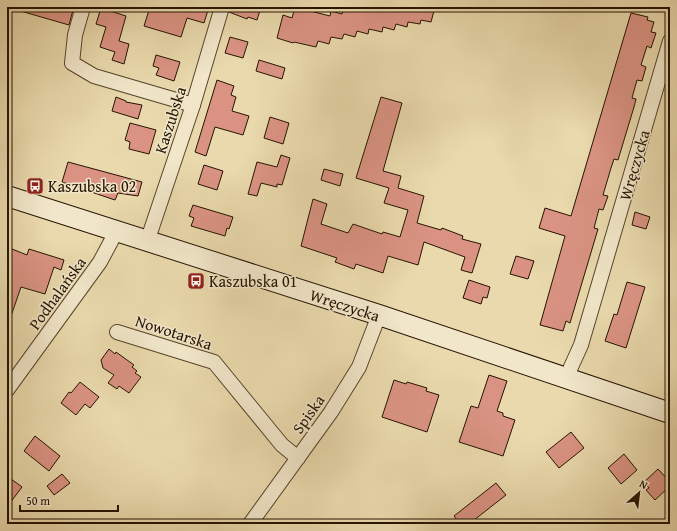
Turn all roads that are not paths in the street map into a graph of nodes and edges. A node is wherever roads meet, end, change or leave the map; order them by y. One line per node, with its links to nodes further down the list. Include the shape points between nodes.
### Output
1 (83, 7): 4 (street, via 75,35 72,63 94,76)
2 (222, 7): 4 (street, Kaszubska)
3 (670, 41): 10 (street, Wręczycka, via 581,345)
4 (193, 105): 7 (street, Kaszubska)
5 (7, 196): 6 (main road, Wręczycka)
6 (116, 232): 7 (main road, Wręczycka); 11 (street, Podhalańska, via 100,262)
7 (148, 242): 8 (main road, Wręczycka)
8 (379, 316): 10 (main road, Wręczycka); 13 (street, Spiska, via 359,366 331,412)
9 (117, 332): 13 (street, Nowotarska, via 214,362 282,445)
10 (567, 379): 12 (main road, Wręczycka)
11 (7, 390)
12 (670, 413)
13 (298, 458): 14 (street, Spiska)
14 (250, 524)

